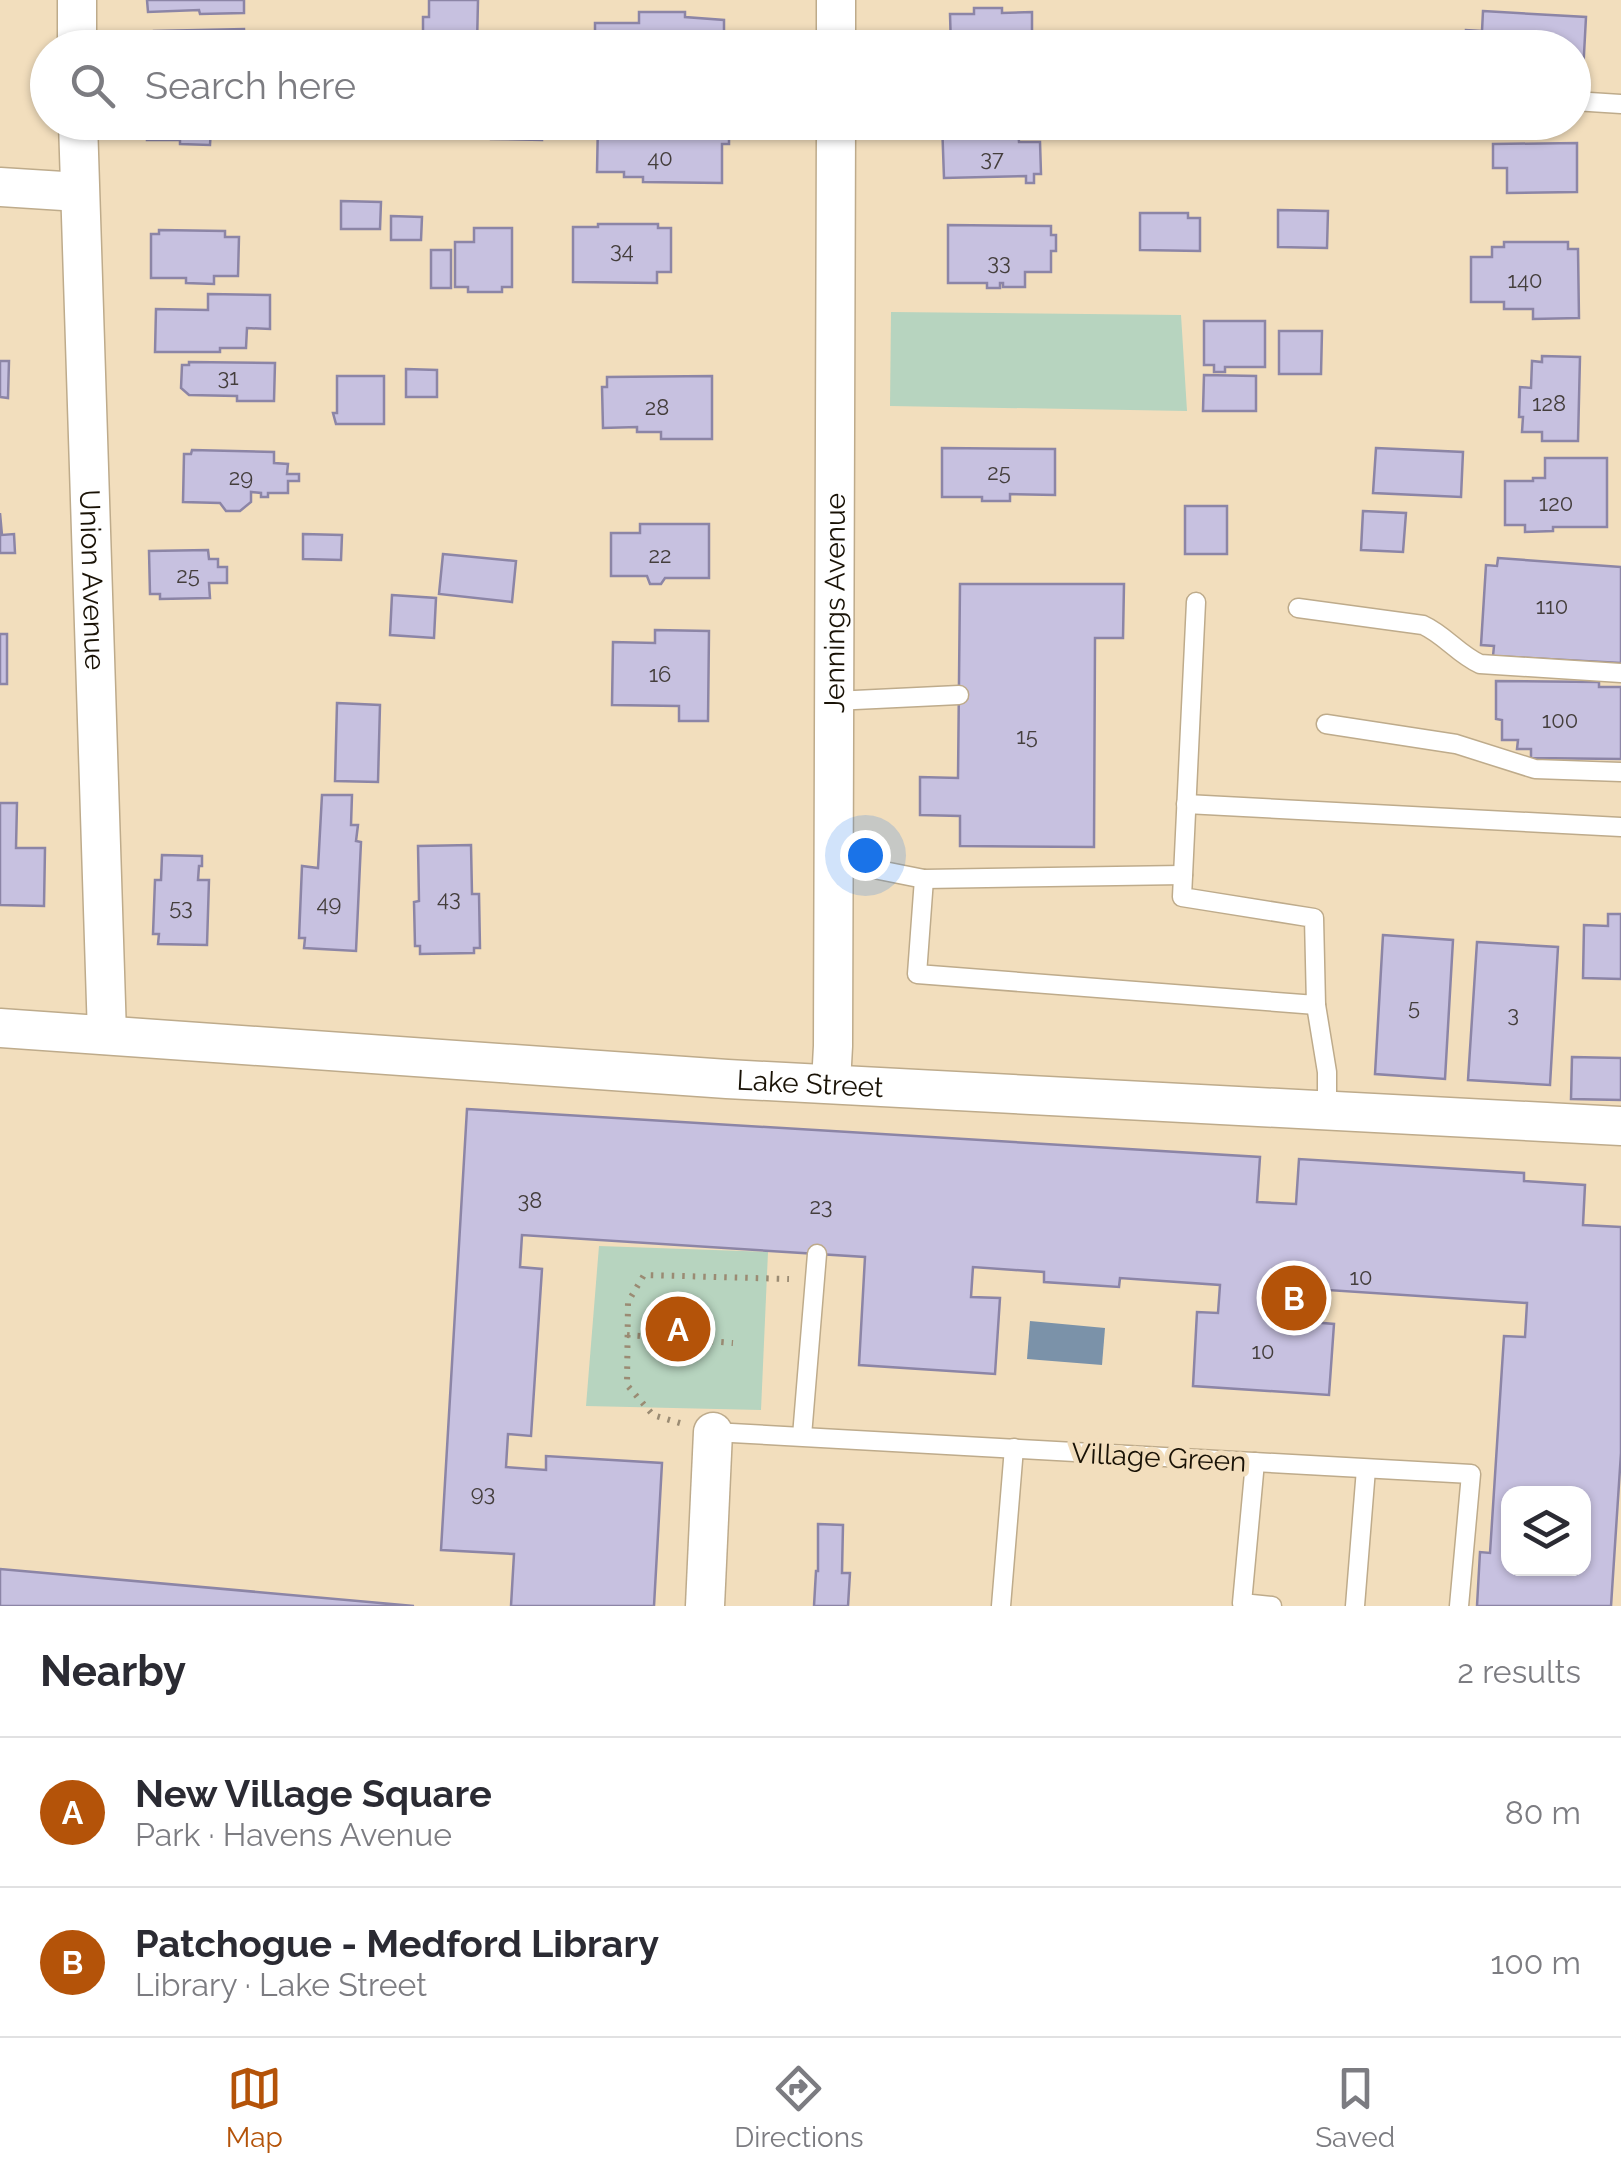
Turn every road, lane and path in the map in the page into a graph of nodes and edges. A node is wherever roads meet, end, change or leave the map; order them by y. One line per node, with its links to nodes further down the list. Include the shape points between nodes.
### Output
1 (77, 0): 3 (street)
2 (836, 0): 4 (street)
3 (77, 30)
4 (836, 30)
5 (1591, 102): 6 (lane)
6 (1621, 104)
7 (78, 140): 10 (street, Union Avenue)
8 (836, 140): 15 (street, Jennings Avenue)
9 (0, 188): 10 (street)
10 (78, 192): 25 (street, Union Avenue)
11 (1196, 602): 18 (lane)
12 (1298, 608): 13 (lane, via 1423,626 1480,664)
13 (1621, 673)
14 (959, 694): 15 (lane)
15 (834, 702): 20 (street, Jennings Avenue)
16 (1326, 724): 17 (lane, via 1456,744 1536,768)
17 (1621, 772)
18 (1186, 804): 19 (lane); 21 (lane)
19 (1621, 827)
20 (834, 861): 22 (lane); 26 (street, Jennings Avenue)
21 (1183, 875): 22 (lane); 23 (lane, via 1182,897 1314,918)
22 (924, 879): 23 (lane, via 917,974)
23 (1316, 1004): 27 (lane)
24 (0, 1028): 25 (street, Lake Street)
25 (107, 1035): 26 (street, Lake Street)
26 (830, 1091): 27 (street, Lake Street)
27 (1327, 1110): 28 (street, Lake Street)
28 (1621, 1126)
29 (817, 1254): 30 (lane)
30 (815, 1280): 31 (path, via 644,1275 628,1302); 34 (lane)
31 (627, 1335): 32 (path); 33 (path, via 626,1385 652,1415)
32 (733, 1343)
33 (714, 1432): 34 (lane, Village Green); 38 (street)
34 (802, 1436): 35 (lane, Village Green)
35 (1014, 1448): 36 (lane, Village Green); 39 (lane)
36 (1255, 1462): 37 (lane, Village Green); 40 (lane, via 1242,1603)
37 (1366, 1468): 41 (lane); 42 (lane, Village Green, via 1472,1474)
38 (705, 1606)
39 (1001, 1606)
40 (1272, 1606)
41 (1355, 1606)
42 (1459, 1606)

